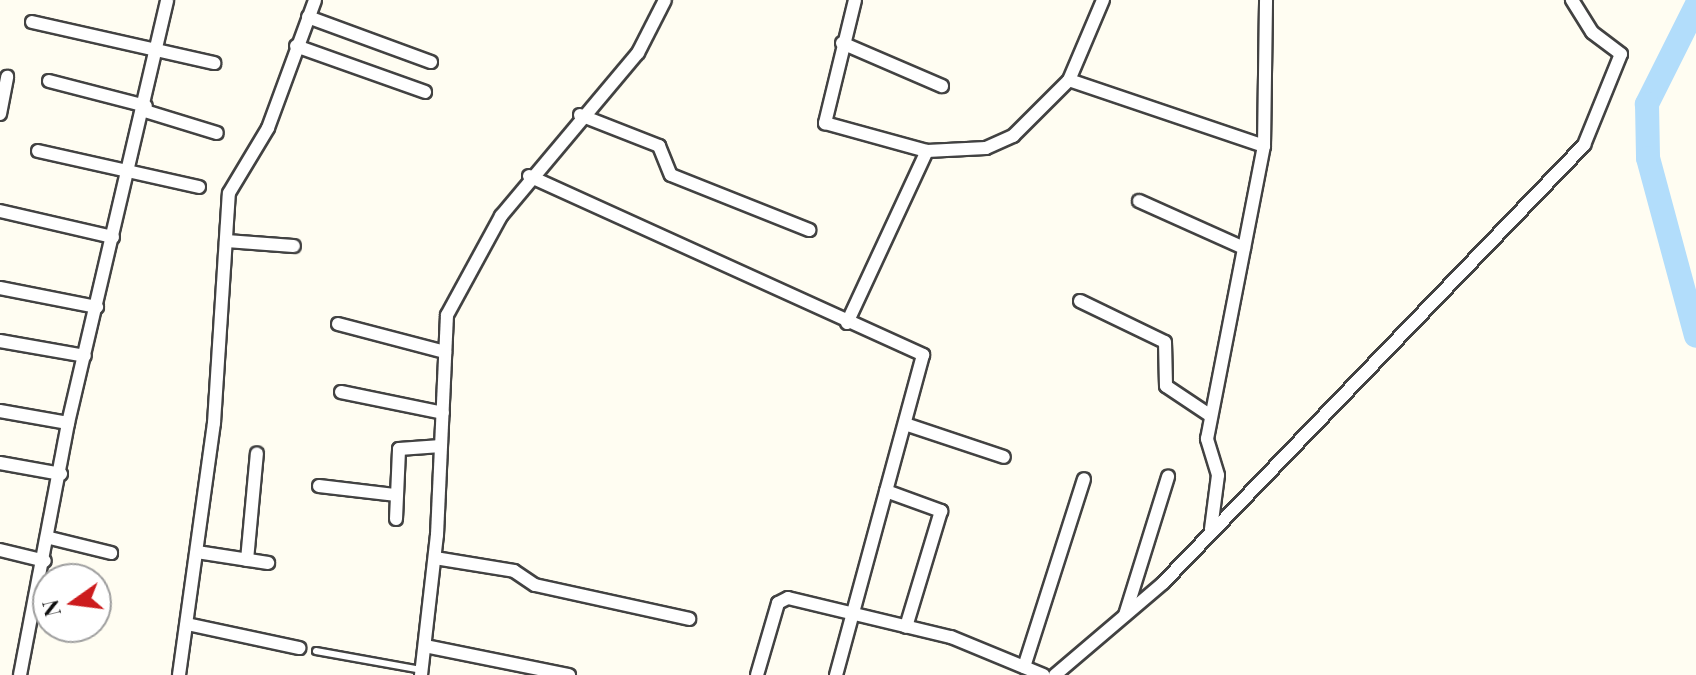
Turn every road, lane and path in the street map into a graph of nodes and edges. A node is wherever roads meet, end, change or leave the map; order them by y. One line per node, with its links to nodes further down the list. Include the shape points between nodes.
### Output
1 (167, 0): 12 (street)
2 (315, 0): 8 (street)
3 (665, 0): 22 (street, via 638,53)
4 (855, 0): 10 (street)
5 (1103, 0): 16 (street)
6 (1266, 0): 24 (street)
7 (1572, 0): 62 (street, via 1592,32 1621,54 1584,145)
8 (308, 17): 11 (street); 13 (street)
9 (32, 22): 12 (street)
10 (842, 43): 18 (street); 26 (street, via 822,120)
11 (296, 46): 19 (street); 34 (street, via 268,128 229,193)
12 (157, 51): 14 (street); 20 (street)
13 (431, 62)
14 (214, 63)
15 (7, 77): 21 (street)
16 (1069, 80): 24 (street); 26 (street, via 1013,136 986,148)
17 (49, 81): 20 (street)
18 (942, 86)
19 (425, 92)
20 (146, 109): 23 (street); 27 (street)
21 (0, 114)
22 (580, 115): 28 (street); 32 (street, via 659,146 671,175)
23 (217, 133)
24 (1264, 146): 36 (street)
25 (38, 151): 27 (street)
26 (927, 151): 40 (street)
27 (128, 169): 29 (street); 33 (street)
28 (529, 176): 40 (street); 43 (street, via 450,305)
29 (199, 187)
30 (1139, 201): 36 (street)
31 (0, 211): 33 (street)
32 (809, 230)
33 (113, 237): 39 (street)
34 (226, 241): 35 (street); 65 (street)
35 (294, 246)
36 (1244, 248): 48 (street)
37 (0, 288): 39 (street)
38 (1080, 301): 48 (street, via 1165,342 1166,386)
39 (97, 307): 44 (street)
40 (847, 323): 50 (street, via 923,355)
41 (338, 324): 43 (street)
42 (0, 341): 44 (street)
43 (445, 352): 47 (street)
44 (85, 356): 49 (street)
45 (341, 392): 47 (street)
46 (0, 411): 49 (street)
47 (443, 413): 51 (street)
48 (1211, 416): 62 (street, via 1207,439 1218,475)
49 (68, 423): 55 (street)
50 (905, 424): 53 (street); 59 (street)
51 (441, 446): 60 (street, via 402,444); 67 (street)
52 (257, 453): 68 (street)
53 (1004, 457)
54 (0, 463): 55 (street)
55 (61, 474): 63 (street)
56 (1168, 477): 72 (street)
57 (1084, 479): 79 (street)
58 (319, 486): 60 (street)
59 (886, 491): 71 (street); 75 (street, via 941,511)
60 (396, 495): 61 (street)
61 (396, 519)
62 (1211, 529): 72 (street)
63 (50, 538): 66 (street); 69 (street)
64 (0, 550): 69 (street)
65 (197, 552): 68 (street); 74 (street)
66 (111, 553)
67 (435, 558): 73 (street); 76 (street)
68 (247, 560): 70 (street)
69 (45, 561): 81 (street)
70 (268, 563)
71 (852, 614): 75 (street); 84 (street, via 782,598); 85 (street)
72 (1125, 615): 87 (street)
73 (689, 619)
74 (187, 624): 77 (street); 82 (street)
75 (906, 627): 79 (street)
76 (425, 646): 80 (street); 83 (street)
77 (299, 648)
78 (316, 651): 80 (lane)
79 (1024, 667): 86 (street)
80 (421, 673)
81 (20, 675)
82 (179, 675)
83 (569, 675)
84 (757, 675)
85 (836, 675)
86 (1043, 675)
87 (1055, 675)

